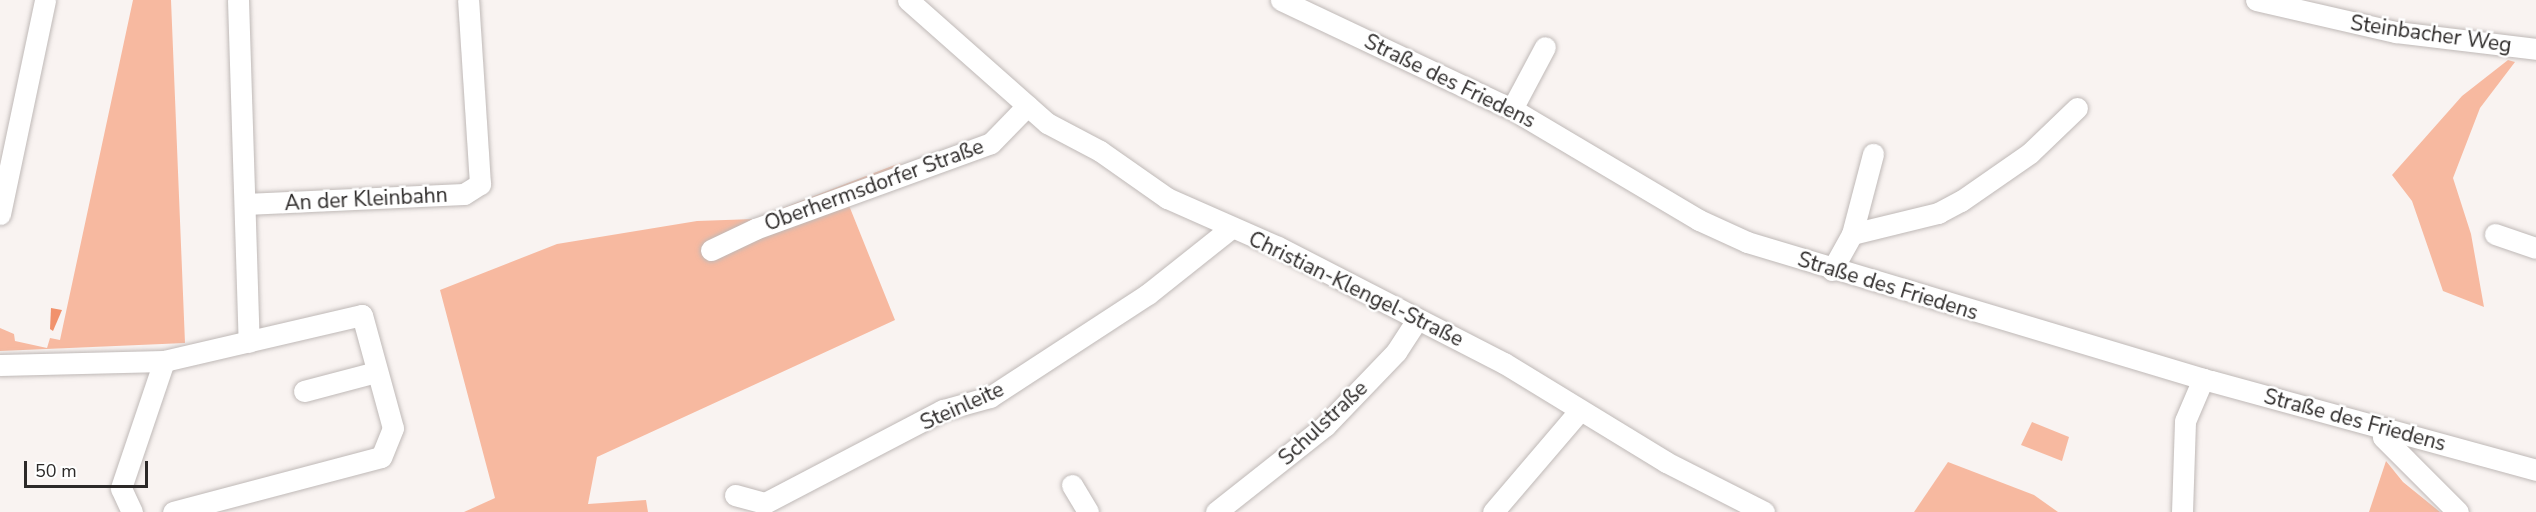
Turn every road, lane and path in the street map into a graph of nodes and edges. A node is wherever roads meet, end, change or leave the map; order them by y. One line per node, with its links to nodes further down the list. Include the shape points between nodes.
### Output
1 (45, 0): 15 (street)
2 (238, 0): 14 (street)
3 (468, 0): 14 (street, An der Kleinbahn, via 480,184 464,194)
4 (908, 0): 10 (street, Christian-Klengel-Straße)
5 (1281, 0): 12 (street, Straße des Friedens)
6 (2256, 0): 7 (street, Steinbacher Weg)
7 (2280, 2): 9 (street, Steinbacher Weg, via 2396,32)
8 (1545, 47): 12 (street)
9 (2536, 48)
10 (1027, 106): 16 (street, Christian-Klengel-Straße, via 1167,198); 20 (street, Oberhermsdorfer Straße, via 991,143 755,229)
11 (2077, 108): 17 (street, via 2030,153 1961,201 1938,213)
12 (1512, 109): 21 (street, Straße des Friedens, via 1699,220)
13 (1873, 154): 17 (street)
14 (245, 204): 23 (street)
15 (0, 214)
16 (1231, 228): 22 (street, Christian-Klengel-Straße, via 1278,247); 33 (street, Steinleite, via 1148,294 990,397 944,410 765,503)
17 (1852, 234): 21 (street, via 1840,247)
18 (2495, 234): 19 (street)
19 (2536, 248)
20 (711, 250)
21 (1832, 270): 27 (street, Straße des Friedens)
22 (1416, 321): 29 (street, Christian-Klengel-Straße, via 1504,363); 37 (street, Schulstraße, via 1395,352 1325,426)
23 (249, 342): 24 (street); 26 (street, via 362,315)
24 (164, 362): 25 (street); 34 (street, via 121,488)
25 (0, 365)
26 (376, 372): 28 (street); 35 (street, via 393,428 381,457)
27 (2203, 379): 30 (street, Straße des Friedens); 40 (street, via 2185,421)
28 (304, 391)
29 (1580, 410): 38 (street); 39 (street, Christian-Klengel-Straße, via 1666,462)
30 (2385, 428): 31 (street, Straße des Friedens); 41 (street, via 2383,437)
31 (2536, 470)
32 (1072, 485): 36 (street)
33 (735, 495)
34 (132, 512)
35 (173, 512)
36 (1088, 512)
37 (1216, 512)
38 (1493, 512)
39 (1764, 512)
40 (2182, 512)
41 (2458, 512)

